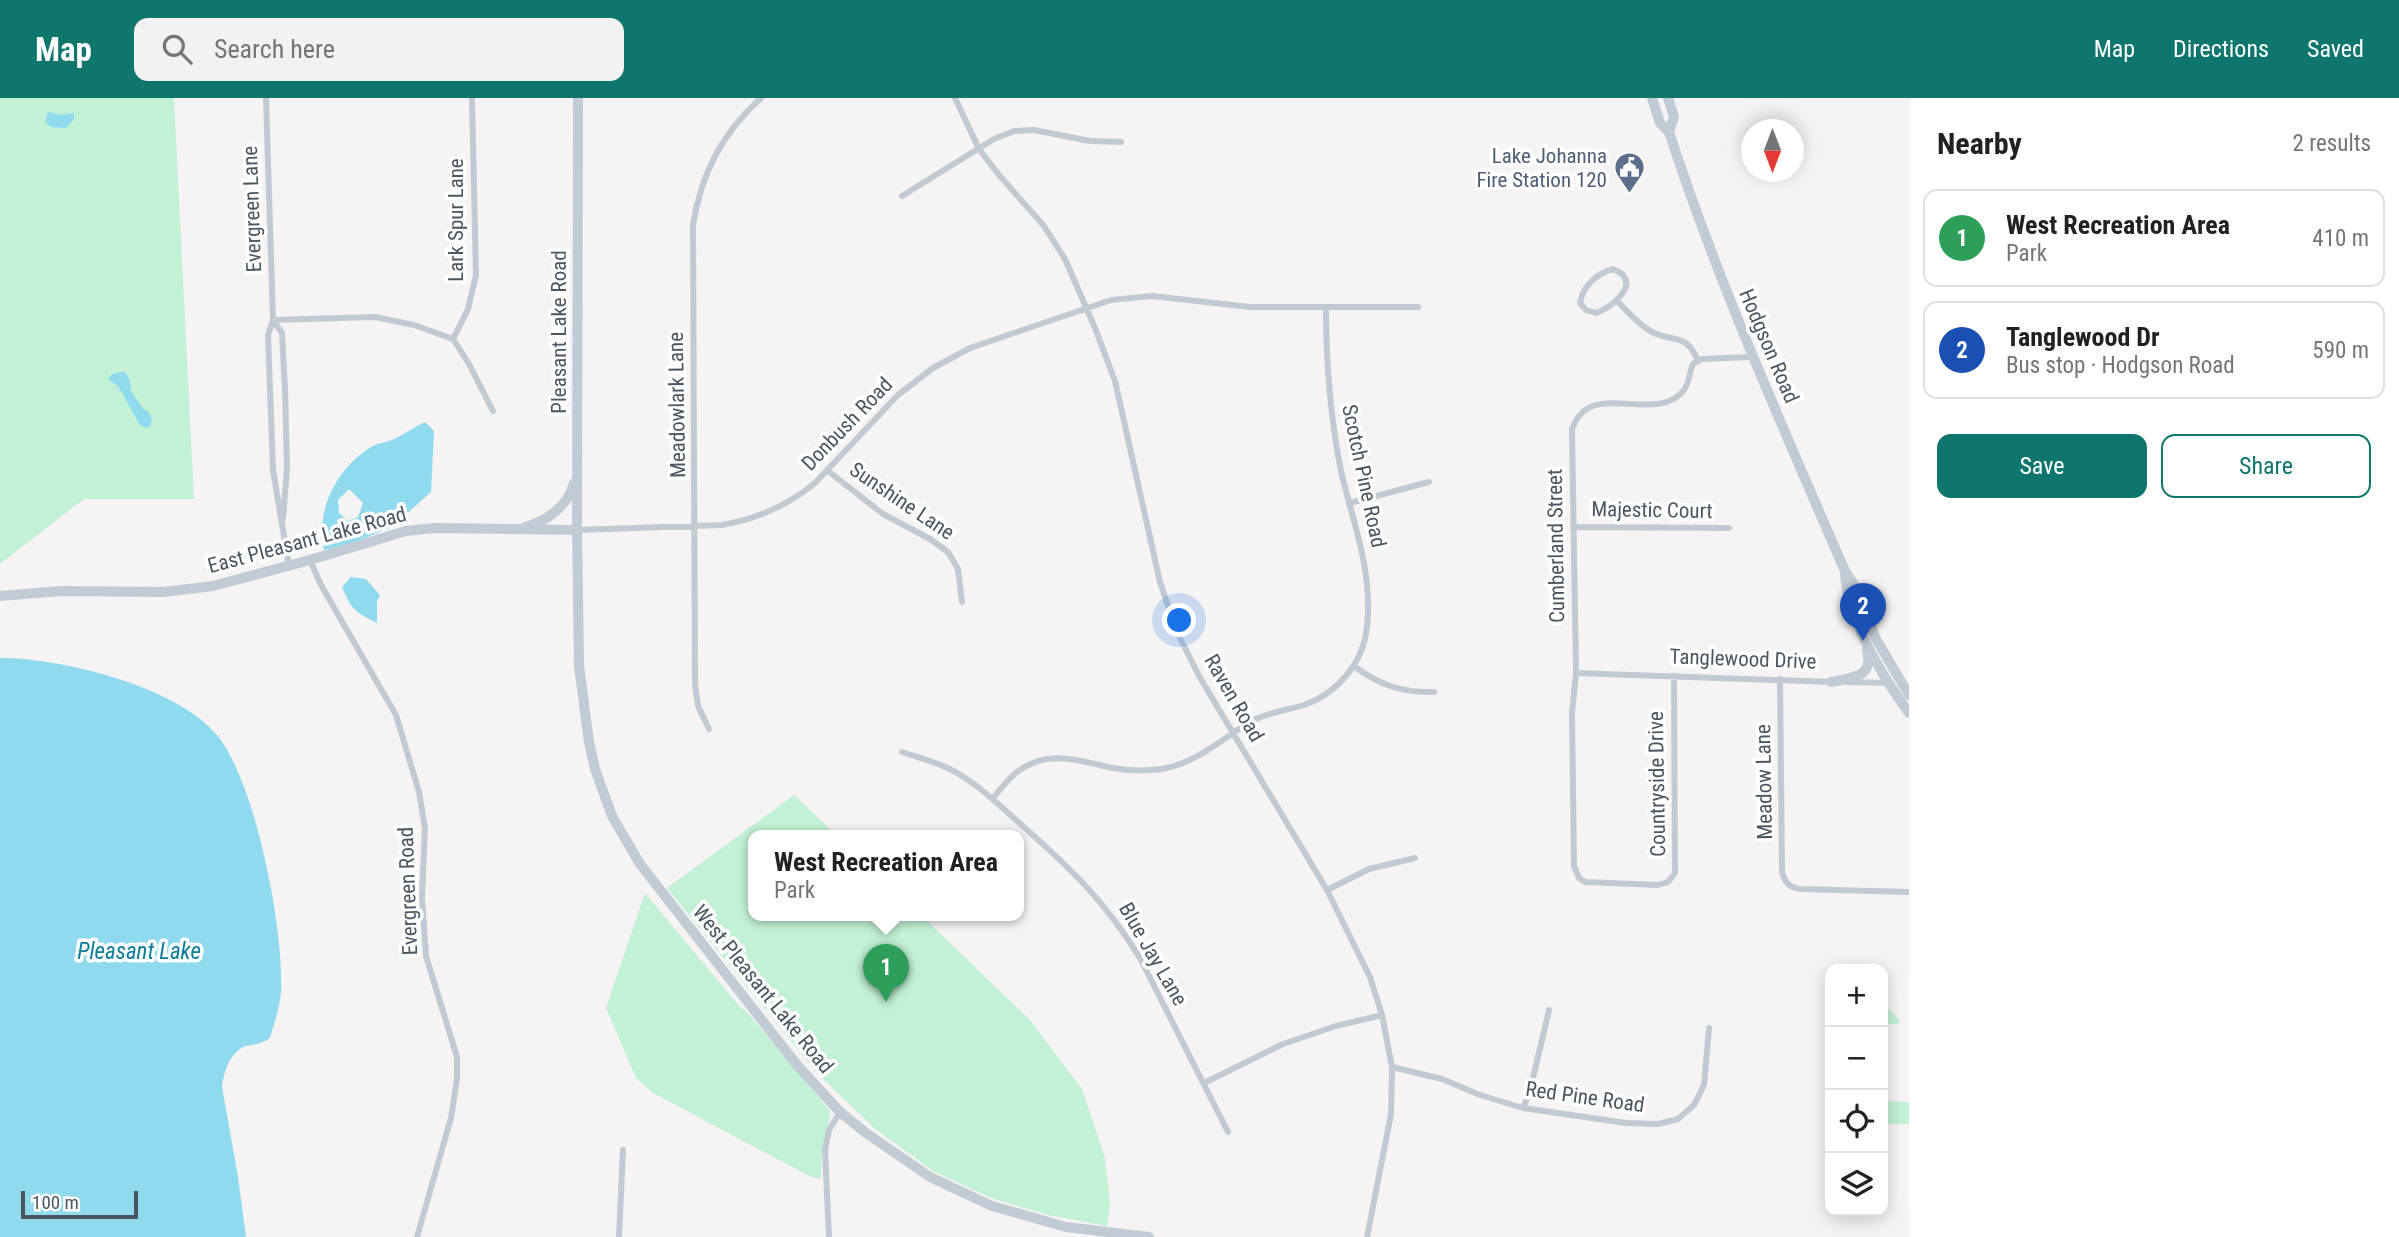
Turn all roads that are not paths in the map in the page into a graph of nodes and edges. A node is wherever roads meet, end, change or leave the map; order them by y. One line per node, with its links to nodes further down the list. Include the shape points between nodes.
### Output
1 (266, 98): 16 (street, Evergreen Lane)
2 (472, 98): 17 (street, Lark Spur Lane, via 475,275 468,309)
3 (578, 98): 21 (street, Pleasant Lake Road)
4 (760, 98): 26 (street, Meadowlark Lane, via 715,153 696,206 692,236)
5 (955, 98): 10 (street, Raven Road)
6 (1652, 98): 8 (street, Hodgson Road, via 1660,123)
7 (1668, 98): 8 (street, Hodgson Road, via 1674,117)
8 (1669, 132): 18 (street, Hodgson Road)
9 (1122, 142): 10 (street, via 1024,130 1003,135)
10 (979, 149): 11 (street); 15 (street, Raven Road, via 1055,242)
11 (902, 196)
12 (1617, 301): 12 (street, via 1597,313 1580,303 1589,284 1613,269 1626,282); 19 (street, via 1652,332 1692,346)
13 (1326, 307): 14 (street); 15 (street, via 1250,307 1139,296); 24 (street, Scotch Pine Road, via 1331,409)
14 (1418, 307)
15 (1087, 309): 22 (street, Donbush Road, via 970,348 933,368 898,395); 50 (street, Raven Road, via 1118,392 1167,606 1187,653)
16 (273, 320): 17 (street, via 375,317); 25 (street, Evergreen Lane, via 268,335 270,437); 25 (street, Evergreen Lane, via 282,333 285,389)
17 (453, 339): 20 (street)
18 (1752, 357): 19 (street); 35 (street, Hodgson Road)
19 (1698, 361): 27 (street, Cumberland Street, via 1682,393 1670,401 1595,405 1581,413 1572,429)
20 (493, 411)
21 (578, 469): 30 (street, via 572,492 556,512); 31 (street, Pleasant Lake Road)
22 (828, 471): 26 (street, Donbush Road, via 772,512); 37 (street, Sunshine Lane, via 883,514 941,545 958,569)
23 (1429, 482): 24 (street)
24 (1350, 503): 39 (street, Scotch Pine Road, via 1365,562 1368,613 1365,640)
25 (282, 527): 34 (street, Evergreen Lane)
26 (696, 527): 28 (street, Donbush Road); 49 (street, Meadowlark Lane, via 695,684 698,706)
27 (1573, 527): 29 (street, Majestic Court); 40 (street, Cumberland Street)
28 (625, 528): 31 (street, East Pleasant Lake Road)
29 (1730, 528)
30 (515, 529): 31 (street, East Pleasant Lake Road); 32 (street, East Pleasant Lake Road, via 406,531)
31 (577, 530): 33 (street, Pleasant Lake Road)
32 (310, 560): 34 (street, East Pleasant Lake Road); 66 (street, Evergreen Road, via 396,715 425,828 422,897 426,956 457,1057 457,1079 451,1118)
33 (578, 565): 63 (street, West Pleasant Lake Road, via 583,700 595,769 612,816 653,882 797,1065)
34 (289, 566): 36 (street, East Pleasant Lake Road, via 189,590)
35 (1845, 571): 38 (street, Hodgson Road, via 1846,593); 45 (street, Hodgson Road, via 1876,639)
36 (0, 596)
37 (962, 602)
38 (1865, 638): 43 (street, via 1870,660 1865,672); 44 (street, Hodgson Road)
39 (1354, 666): 46 (street, via 1394,688); 50 (street, Scotch Pine Road, via 1326,695 1270,714)
40 (1576, 673): 41 (street, Tanglewood Drive); 54 (street, Cumberland Street, via 1572,713 1574,866)
41 (1674, 676): 42 (street, Tanglewood Drive); 54 (street, Countryside Drive, via 1675,873 1658,885 1591,883)
42 (1780, 679): 43 (street, Tanglewood Drive); 56 (street, Meadow Lane, via 1783,871 1788,884 1800,890)
43 (1832, 682): 44 (street, Tanglewood Drive)
44 (1887, 683): 45 (street, Tanglewood Drive); 48 (street, Hodgson Road)
45 (1905, 684): 47 (street, Hodgson Road)
46 (1434, 692)
47 (1909, 695)
48 (1909, 713)
49 (709, 729)
50 (1234, 733): 52 (street, via 1194,758 1164,768 1131,771 1067,757 1045,759 1015,774); 55 (street, Raven Road)
51 (902, 752): 52 (street, Blue Jay Lane, via 955,772)
52 (992, 799): 61 (street, Blue Jay Lane, via 1080,878 1114,916)
53 (1415, 858): 55 (street, via 1369,869)
54 (1579, 878)
55 (1327, 890): 58 (street, Raven Road, via 1370,977)
56 (1909, 892)
57 (1549, 1010): 62 (street)
58 (1382, 1015): 60 (street, Raven Road); 61 (street, via 1283,1044)
59 (1709, 1028): 62 (street, Red Pine Road, via 1704,1085 1694,1105 1678,1119 1626,1123)
60 (1392, 1068): 62 (street, Red Pine Road, via 1442,1079); 70 (street, Raven Road, via 1391,1114)
61 (1203, 1083): 64 (street, Blue Jay Lane)
62 (1523, 1108)
63 (840, 1112): 68 (street, via 829,1130 825,1150); 69 (street, West Pleasant Lake Road, via 909,1165 992,1206 1066,1227)
64 (1228, 1132)
65 (623, 1150): 67 (street)
66 (417, 1237)
67 (619, 1237)
68 (828, 1237)
69 (1149, 1237)
70 (1367, 1237)

